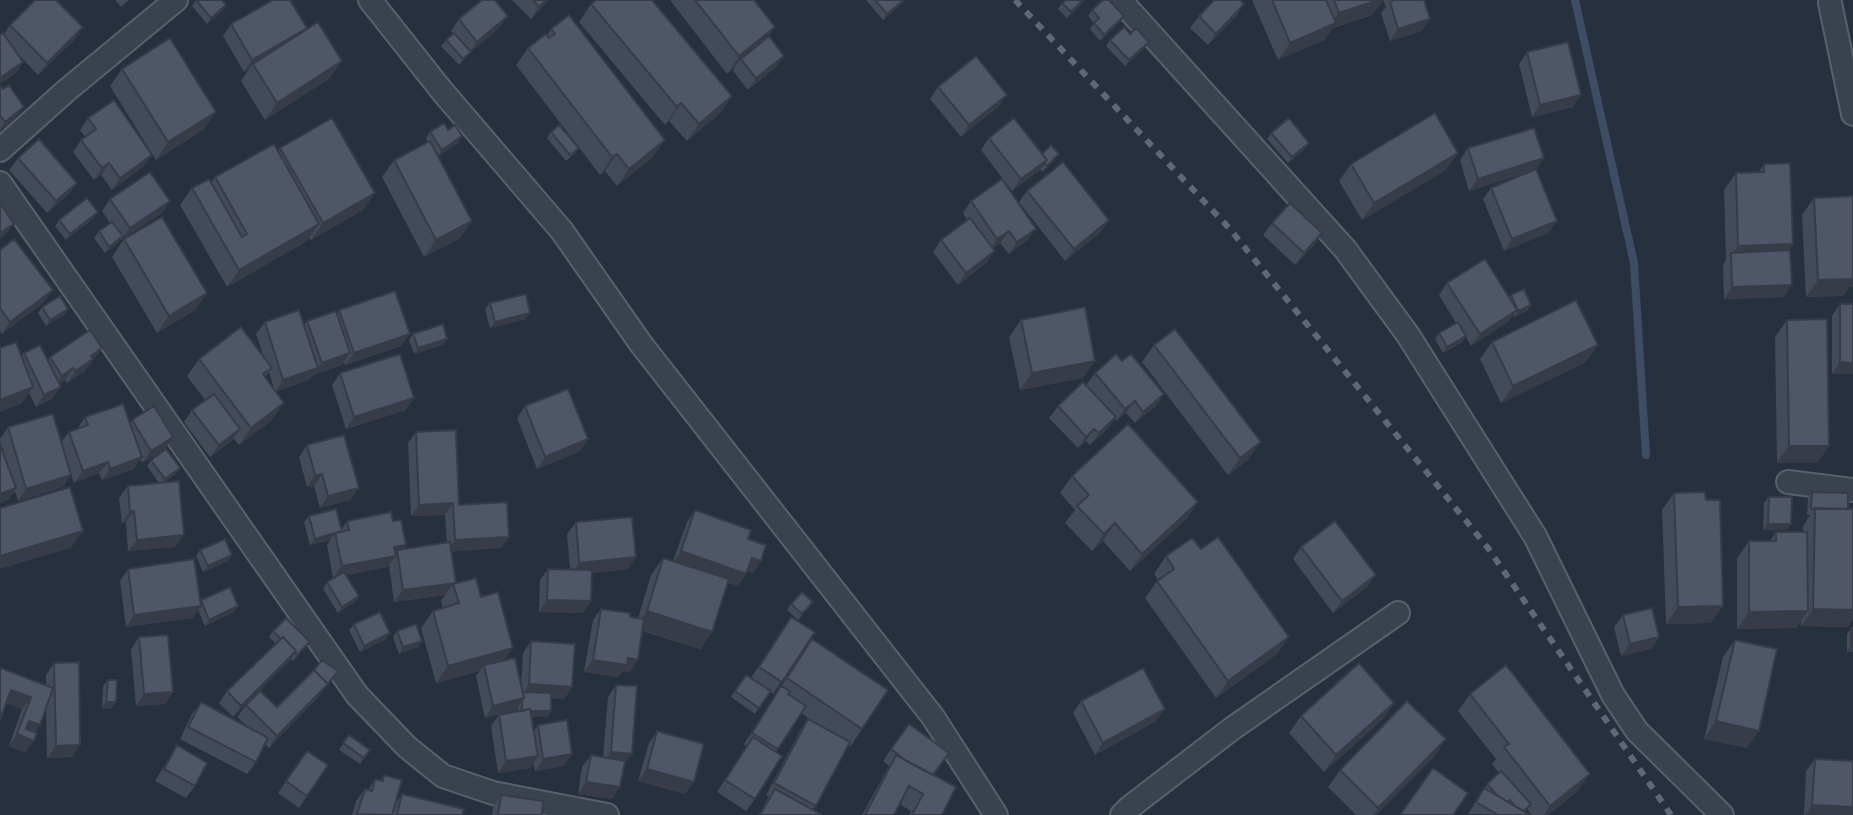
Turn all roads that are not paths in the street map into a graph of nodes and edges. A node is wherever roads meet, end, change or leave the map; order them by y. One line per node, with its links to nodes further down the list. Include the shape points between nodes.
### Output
1 (176, 0): 6 (street)
2 (370, 0): 12 (street, via 562,231 641,344 933,717)
3 (1120, 0): 14 (street, via 1345,249 1408,335 1535,536 1613,695 1637,731)
4 (1830, 3): 5 (street)
5 (1853, 114)
6 (0, 150)
7 (0, 183): 11 (street, via 357,695 443,776 493,793)
8 (1788, 482): 9 (street)
9 (1853, 490)
10 (1398, 613): 13 (street, via 1233,728)
11 (607, 815)
12 (996, 815)
13 (1122, 815)
14 (1722, 815)

